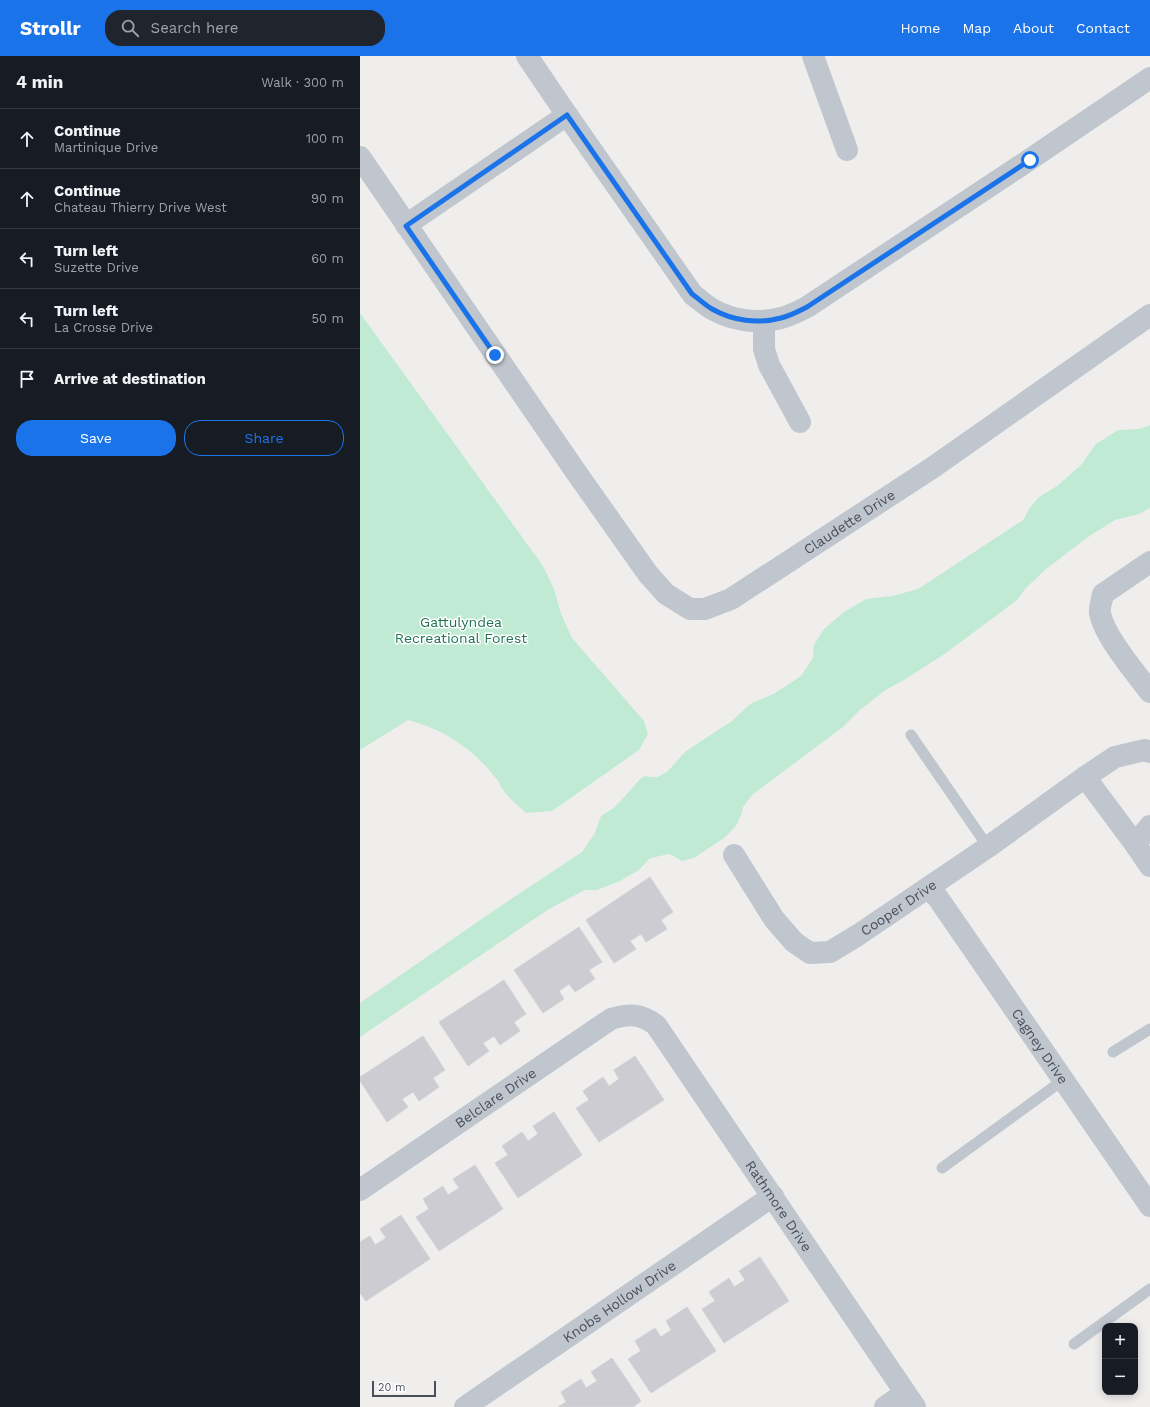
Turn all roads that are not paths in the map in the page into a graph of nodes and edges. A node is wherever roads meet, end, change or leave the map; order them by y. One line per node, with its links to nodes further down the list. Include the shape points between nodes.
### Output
1 (527, 56): 4 (street)
2 (813, 56): 5 (street)
3 (1150, 78): 9 (street, via 807,307 782,318)
4 (567, 115): 7 (street); 9 (street, via 692,294 712,309 730,318)
5 (848, 150)
6 (360, 158): 7 (street, Claudette Drive)
7 (406, 226): 8 (street, Claudette Drive, via 643,568 666,594 690,608 705,609 731,599 925,472)
8 (1150, 314)
9 (764, 321): 10 (street, via 764,349 769,365)
10 (800, 422)
11 (1150, 562): 12 (street, via 1103,594 1100,611 1103,624 1111,638)
12 (1150, 692)
13 (911, 734): 18 (lane)
14 (1150, 752): 15 (street, Cooper Drive, via 1145,750 1115,758)
15 (1085, 776): 17 (street); 18 (street, Cooper Drive)
16 (1150, 826): 17 (street)
17 (1135, 844): 20 (street)
18 (988, 847): 21 (street, Cooper Drive)
19 (734, 855): 21 (street, Cooper Drive, via 774,919 794,942 810,953 830,952)
20 (1150, 866)
21 (928, 888): 25 (street, Cagney Drive, via 938,898)
22 (635, 1015): 27 (street, Belclare Drive, via 622,1015 611,1019); 28 (street, Rathmore Drive, via 647,1018 656,1025)
23 (1150, 1029): 24 (lane)
24 (1113, 1052)
25 (1063, 1080): 26 (lane); 29 (street, Cagney Drive)
26 (942, 1168)
27 (360, 1190)
28 (773, 1196): 32 (street, Rathmore Drive); 33 (street, Knobs Hollow Drive)
29 (1150, 1206)
30 (1150, 1289): 31 (lane)
31 (1074, 1344)
32 (910, 1400): 34 (street)
33 (465, 1407)
34 (885, 1407)

